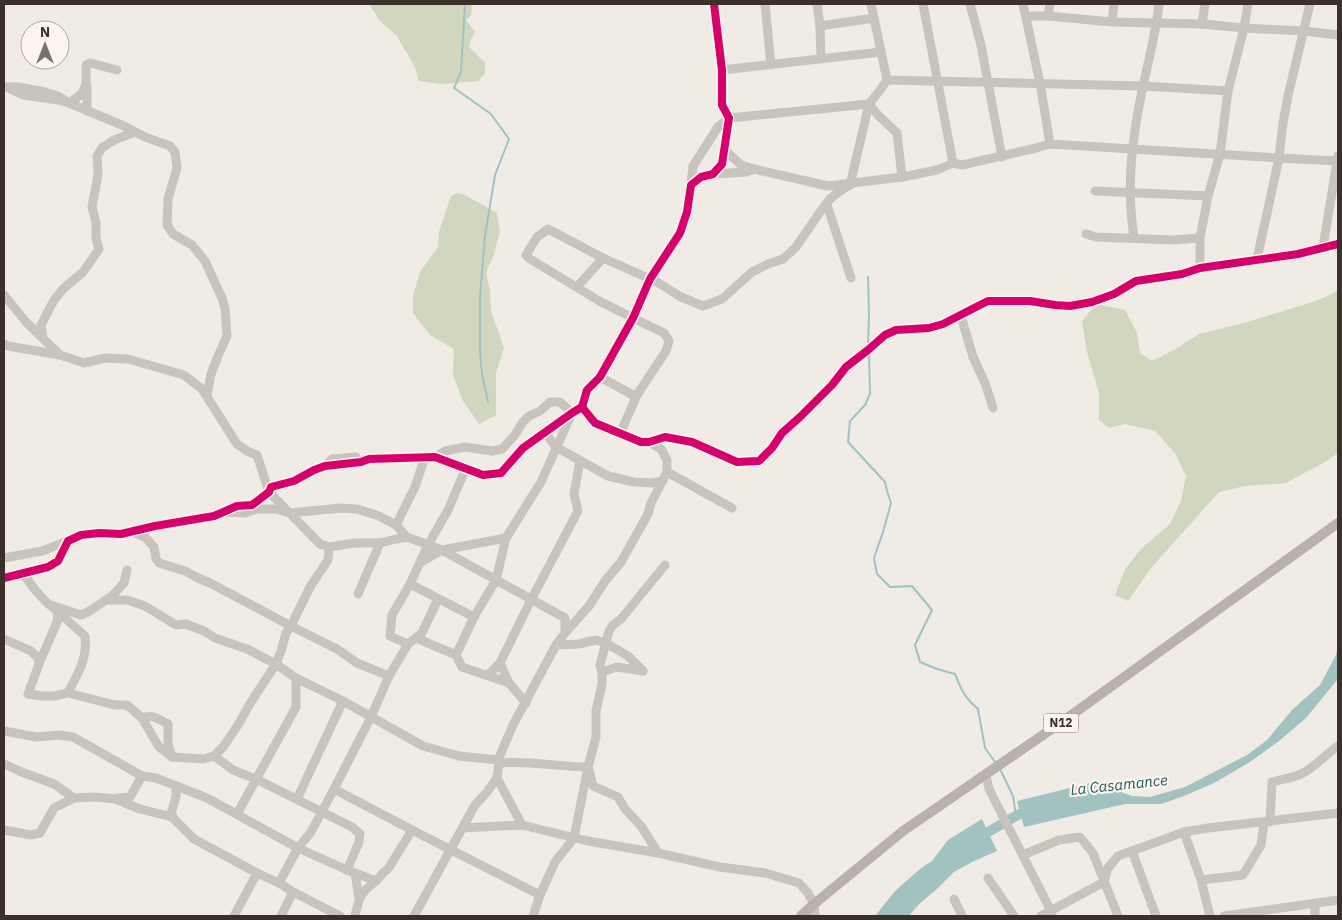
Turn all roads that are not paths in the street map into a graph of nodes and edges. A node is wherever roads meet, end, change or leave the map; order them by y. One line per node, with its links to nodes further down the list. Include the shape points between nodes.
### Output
1 (714, 4): 28 (street)
2 (765, 4): 26 (street)
3 (817, 4): 20 (street)
4 (871, 4): 16 (street)
5 (923, 4): 30 (street)
6 (970, 4): 31 (street)
7 (1023, 4): 14 (street)
8 (1050, 4): 15 (street)
9 (1114, 4): 17 (street)
10 (1160, 4): 18 (street)
11 (1205, 4): 19 (street)
12 (1248, 4): 21 (street)
13 (1310, 4): 22 (street)
14 (1026, 16): 15 (street); 32 (street)
15 (1048, 16): 17 (street)
16 (874, 18): 20 (street); 24 (street)
17 (1112, 22): 18 (street)
18 (1157, 24): 19 (street); 34 (street)
19 (1202, 24): 21 (street)
20 (820, 26): 25 (street)
21 (1244, 28): 22 (street); 36 (street)
22 (1304, 31): 23 (street); 47 (street, via 1283,122)
23 (1338, 35)
24 (881, 52): 25 (street); 29 (street)
25 (821, 59): 26 (street)
26 (770, 65): 28 (street)
27 (117, 70): 33 (street, via 90,62 86,65)
28 (722, 70): 40 (street, via 722,105)
29 (887, 80): 30 (street); 38 (street)
30 (938, 81): 31 (street); 49 (street)
31 (988, 83): 32 (street); 46 (street)
32 (1040, 83): 34 (street); 42 (street)
33 (86, 84): 37 (street, via 82,94); 39 (street)
34 (1143, 86): 36 (street); 44 (street)
35 (4, 87): 37 (street, via 18,94)
36 (1228, 91): 45 (street)
37 (69, 103): 39 (street)
38 (869, 104): 40 (street); 52 (street, via 897,133); 54 (street)
39 (87, 111): 41 (street)
40 (729, 118): 43 (street); 53 (street, via 718,127 693,166)
41 (135, 132): 73 (street, via 114,140 97,156 98,175 92,207 98,249 83,272 54,300 42,325); 78 (street, via 170,146 175,152 176,168 168,199 166,225 173,234 192,245 205,262 226,308 227,336 214,365)
42 (1050, 144): 44 (street); 46 (street)
43 (725, 150): 50 (street, via 741,165); 51 (street, via 722,164)
44 (1132, 150): 45 (street); 56 (street)
45 (1220, 154): 47 (street); 57 (street)
46 (1002, 156): 49 (street)
47 (1279, 158): 48 (street); 65 (street)
48 (1338, 159): 63 (street)
49 (953, 164): 52 (street)
50 (754, 169): 51 (street); 54 (street, via 828,186)
51 (713, 174): 53 (street, via 701,177)
52 (902, 177): 54 (street)
53 (691, 185): 68 (street, via 680,232)
54 (850, 185): 58 (street)
55 (1095, 191): 56 (street)
56 (1130, 192): 57 (street); 60 (street)
57 (1208, 196): 61 (street)
58 (827, 205): 67 (street); 68 (street, via 783,259 752,272 722,299 703,306)
59 (1086, 234): 60 (street)
60 (1134, 238): 61 (street)
61 (1200, 238): 66 (street)
62 (1338, 244): 63 (street)
63 (1323, 247): 65 (street)
64 (603, 258): 68 (street); 69 (street); 69 (street, via 548,229 538,237 526,254)
65 (1257, 259): 66 (street)
66 (1200, 268): 71 (street, via 1136,281 1092,302 1070,306 1030,301 988,302)
67 (851, 278)
68 (650, 279): 72 (street)
69 (577, 288): 72 (street)
70 (4, 295): 73 (street)
71 (961, 316): 80 (street, via 972,357); 84 (street, via 929,328 896,330 886,335 846,367 759,461 737,462 692,442 671,438)
72 (633, 318): 76 (street); 77 (street, via 664,333 669,341)
73 (43, 338): 75 (street)
74 (4, 344): 75 (street)
75 (60, 355): 78 (street, via 84,362 105,358 128,359 162,368 184,375)
76 (600, 377): 77 (street); 79 (street, via 587,390)
77 (638, 395): 83 (street)
78 (207, 396): 91 (street, via 237,444 257,455)
79 (582, 407): 81 (street); 83 (street, via 595,423)
80 (993, 408)
81 (572, 413): 82 (street); 85 (street); 87 (street, via 560,402 550,402 529,416 502,449 492,452 465,447 445,451)
82 (546, 432): 85 (street); 89 (street, via 523,448 501,473 483,474)
83 (620, 434): 84 (street)
84 (649, 442): 90 (street, via 662,449 667,460)
85 (556, 447): 88 (street); 101 (street, via 541,482)
86 (424, 457): 87 (street); 91 (street, via 369,459 325,466 294,482 271,487); 96 (street, via 416,486)
87 (435, 457): 89 (street)
88 (580, 461): 90 (street, via 608,476 634,482 651,482); 118 (street, via 574,494 578,511)
89 (466, 468): 104 (street)
90 (665, 476): 92 (street); 123 (street, via 622,562)
91 (269, 492): 93 (street); 94 (street, via 252,505 237,506)
92 (732, 508)
93 (289, 513): 94 (street, via 256,509); 96 (street, via 357,509); 105 (street, via 320,544)
94 (214, 516): 98 (street)
95 (1338, 523): 99 (main road)
96 (396, 525): 100 (street)
97 (1338, 527): 99 (main road)
98 (132, 531): 102 (street, via 81,535); 122 (street, via 145,536 154,547 159,563 185,571)
99 (1325, 534): 150 (main road, N12)
100 (407, 537): 103 (street); 104 (street)
101 (506, 538): 106 (street); 113 (street)
102 (68, 541): 107 (street, via 42,551); 111 (street, via 58,561)
103 (380, 544): 105 (street, via 354,543); 115 (street)
104 (428, 545): 106 (street); 108 (street)
105 (329, 547): 122 (street, via 328,560)
106 (442, 550): 108 (street); 113 (street)
107 (4, 558)
108 (420, 563): 114 (street)
109 (665, 565): 126 (street, via 613,625)
110 (127, 570): 117 (street, via 124,583)
111 (24, 574): 112 (street); 119 (street)
112 (4, 578)
113 (496, 580): 118 (street); 121 (street)
114 (410, 584): 116 (street); 127 (street, via 392,615 390,636)
115 (358, 594)
116 (438, 599): 121 (street); 124 (street)
117 (106, 600): 119 (street, via 81,614); 132 (street, via 127,600 145,606 176,625 186,624 204,631)
118 (531, 600): 123 (street, via 565,618); 130 (street)
119 (48, 604): 120 (street)
120 (58, 613): 131 (street); 138 (street, via 85,636 85,654)
121 (474, 617): 129 (street)
122 (291, 626): 132 (street); 135 (street, via 357,663)
123 (565, 633): 128 (street)
124 (416, 638): 127 (street); 129 (street)
125 (4, 639): 131 (street, via 31,651)
126 (606, 643): 128 (street, via 596,640); 133 (street, via 600,665); 133 (street, via 628,656 643,671 617,667)
127 (408, 644): 135 (street)
128 (556, 645): 140 (street)
129 (456, 655): 134 (street, via 462,667)
130 (500, 663): 134 (street); 137 (street)
131 (39, 664): 138 (street, via 28,694 54,696)
132 (276, 664): 136 (street); 145 (street, via 238,725)
133 (602, 672): 149 (street, via 596,737)
134 (488, 675): 137 (street)
135 (389, 676): 141 (street)
136 (296, 678): 139 (street); 153 (street, via 296,707)
137 (509, 683): 140 (street)
138 (68, 693): 142 (street, via 127,705)
139 (343, 702): 141 (street); 160 (street)
140 (526, 702): 147 (street)
141 (371, 717): 147 (street, via 423,746); 156 (street)
142 (142, 718): 146 (street, via 159,747); 146 (street, via 158,718 168,724)
143 (4, 731): 151 (street, via 36,737 73,737)
144 (1338, 746): 165 (street, via 1301,774 1272,782)
145 (214, 756): 146 (street, via 203,759); 153 (street, via 233,770)
146 (172, 757)
147 (499, 762): 149 (street); 152 (street)
148 (4, 764): 158 (street, via 54,784)
149 (588, 767): 171 (street); 175 (street, via 593,786 618,797)
150 (986, 775): 154 (main road, N12); 157 (street)
151 (142, 776): 155 (street); 159 (street, via 130,796)
152 (497, 778): 166 (street); 167 (street, via 475,805)
153 (256, 779): 160 (street); 163 (street)
154 (976, 781): 157 (street); 189 (main road, N12, via 903,831)
155 (176, 786): 163 (street); 164 (street)
156 (334, 789): 161 (street); 169 (street)
157 (989, 789): 176 (street)
158 (74, 798): 159 (street); 168 (street, via 54,808 40,834)
159 (115, 799): 164 (street)
160 (297, 800): 161 (street)
161 (322, 812): 172 (street); 177 (street, via 360,834)
162 (1338, 813): 165 (street)
163 (237, 814): 172 (street)
164 (172, 816): 178 (street, via 194,838)
165 (1267, 822): 170 (street); 180 (street, via 1261,845 1243,875)
166 (522, 825): 167 (street); 171 (street)
167 (462, 828): 173 (street)
168 (4, 830)
169 (412, 830): 173 (street); 181 (street)
170 (1184, 832): 174 (street); 180 (street)
171 (574, 838): 175 (street); 185 (street, via 555,862)
172 (298, 848): 177 (street); 183 (street)
173 (451, 849): 185 (street); 198 (street)
174 (1132, 851): 182 (street, via 1118,856 1108,868); 206 (street)
175 (658, 853): 189 (street, via 765,873 799,883)
176 (1023, 855): 182 (street, via 1059,840 1080,837 1093,853); 192 (street)
177 (351, 871): 181 (street); 186 (street)
178 (257, 873): 183 (street); 194 (street)
179 (988, 878): 203 (street)
180 (1201, 880): 207 (street)
181 (376, 881): 186 (street)
182 (1104, 882): 192 (street); 205 (street)
183 (280, 883): 184 (street)
184 (293, 892): 191 (street); 195 (street)
185 (540, 895): 199 (street)
186 (359, 898): 197 (street)
187 (954, 899): 202 (street)
188 (1338, 900): 190 (street)
189 (814, 904): 200 (main road, N12); 201 (street)
190 (1315, 904): 193 (street); 209 (street)
191 (322, 912): 196 (street)
192 (1051, 914): 204 (street)
193 (1263, 914): 208 (street)
194 (234, 916)
195 (281, 916)
196 (340, 916)
197 (355, 916)
198 (414, 916)
199 (533, 916)
200 (801, 916)
201 (815, 916)
202 (962, 916)
203 (1014, 916)
204 (1040, 916)
205 (1118, 916)
206 (1156, 916)
207 (1210, 916)
208 (1224, 916)
209 (1315, 916)

